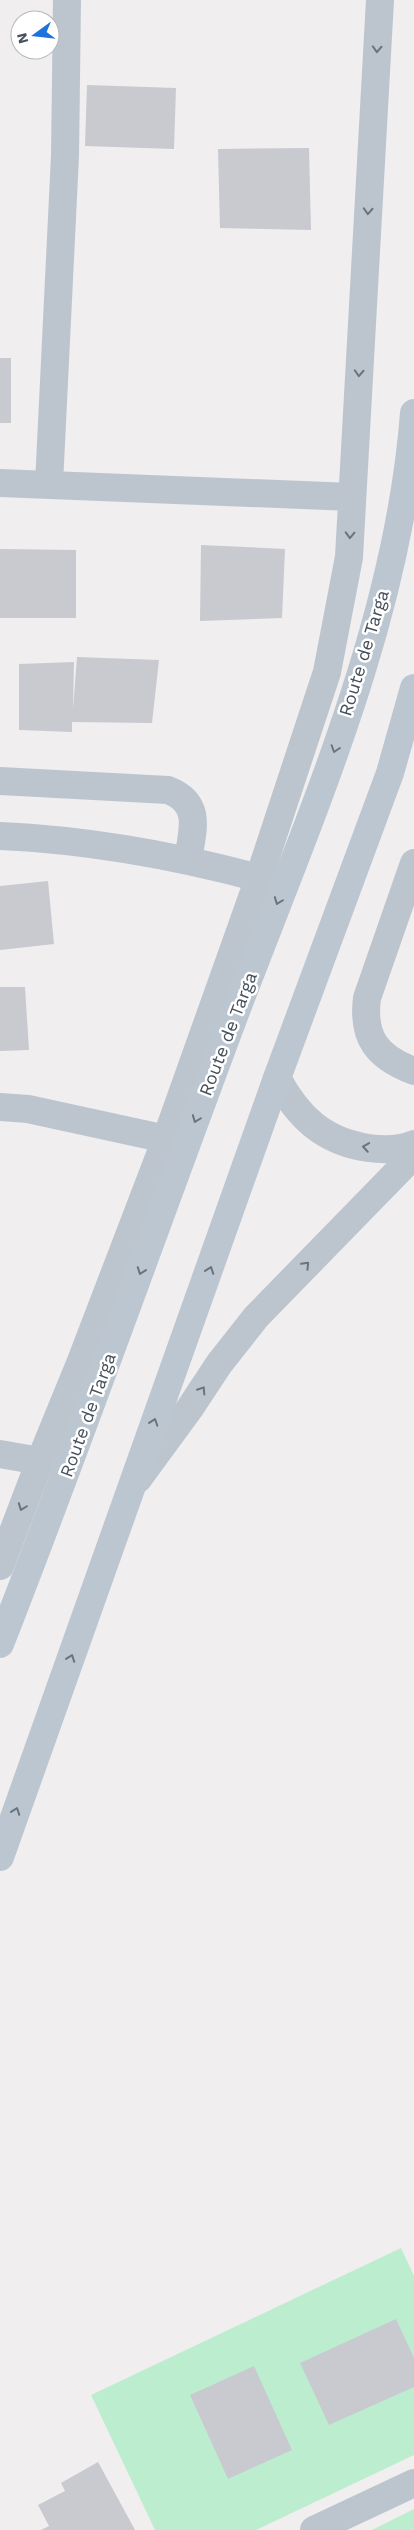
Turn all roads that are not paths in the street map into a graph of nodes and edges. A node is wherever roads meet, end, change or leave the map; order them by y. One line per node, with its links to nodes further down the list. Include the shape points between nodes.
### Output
1 (67, 0): 5 (street, via 65,156)
2 (380, 0): 6 (street, one-way to 6)
3 (414, 413): 23 (main road, Route de Targa, one-way to 23, via 408,474 390,568 366,655 328,768)
4 (0, 483): 5 (street)
5 (49, 484): 6 (street)
6 (352, 497): 12 (street, one-way to 12, via 349,557 327,672)
7 (414, 688): 14 (main road, via 390,773)
8 (0, 781): 10 (street, via 168,790 182,796 192,812 194,828)
9 (0, 836): 10 (street, via 57,838)
10 (188, 859): 12 (street)
11 (414, 863): 13 (street, via 367,998 365,1018 374,1045 385,1057)
12 (259, 878): 16 (street)
13 (414, 1071)
14 (278, 1078): 17 (street, one-way to 14, via 406,1148 380,1150 354,1146 329,1136 308,1121 290,1101); 21 (main road, one-way to 14)
15 (0, 1107): 16 (street)
16 (166, 1139): 20 (street)
17 (414, 1144)
18 (414, 1155): 21 (street, one-way to 18, via 256,1317)
19 (0, 1454): 20 (street)
20 (40, 1461): 22 (street, one-way to 22)
21 (132, 1486): 24 (main road, one-way to 21)
22 (0, 1566)
23 (0, 1644)
24 (0, 1857)
25 (414, 2483): 26 (street)
26 (314, 2530)

